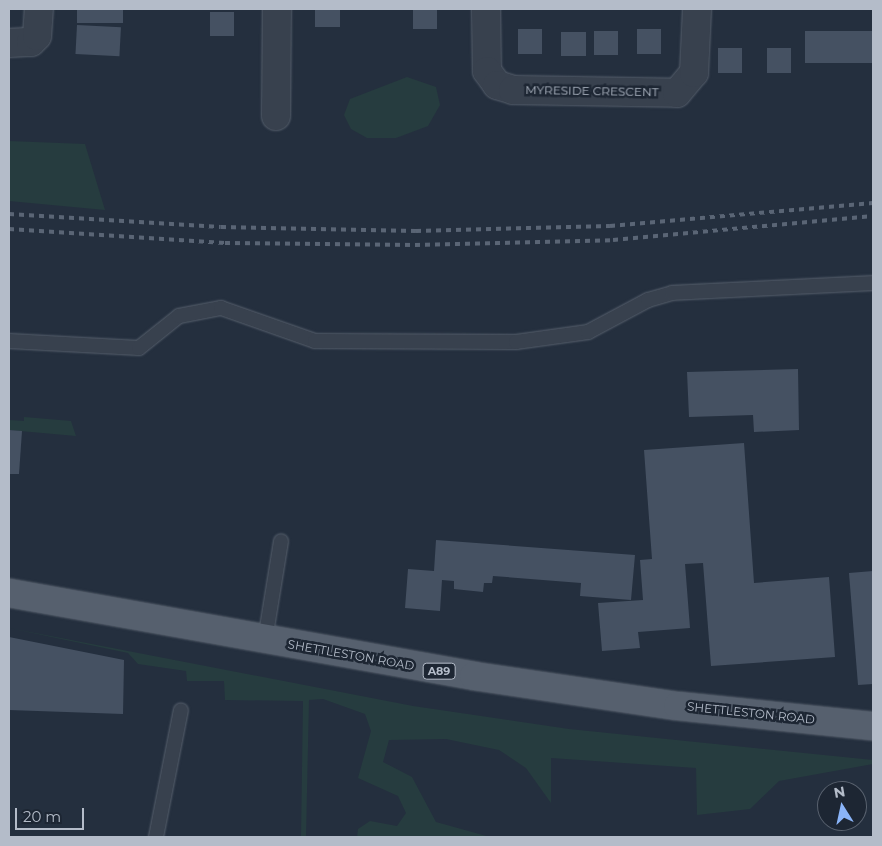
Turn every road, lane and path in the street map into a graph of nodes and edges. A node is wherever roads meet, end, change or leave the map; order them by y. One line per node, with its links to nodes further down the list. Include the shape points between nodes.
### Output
1 (39, 9): 5 (street, via 37,36 31,42)
2 (277, 9): 6 (street)
3 (486, 9): 4 (street, MYRESIDE CRESCENT, via 487,71 497,85 513,90 677,93 694,73)
4 (696, 9)
5 (9, 43)
6 (276, 116)
7 (873, 283): 8 (lane, via 672,294 648,300 588,332 516,342 315,341 221,308 179,316 139,348)
8 (9, 341)
9 (281, 541): 11 (lane)
10 (9, 593): 11 (main road, SHETTLESTON ROAD / A89)
11 (265, 640): 13 (main road, SHETTLESTON ROAD / A89, via 678,706)
12 (181, 710): 14 (lane)
13 (873, 726)
14 (156, 837)

